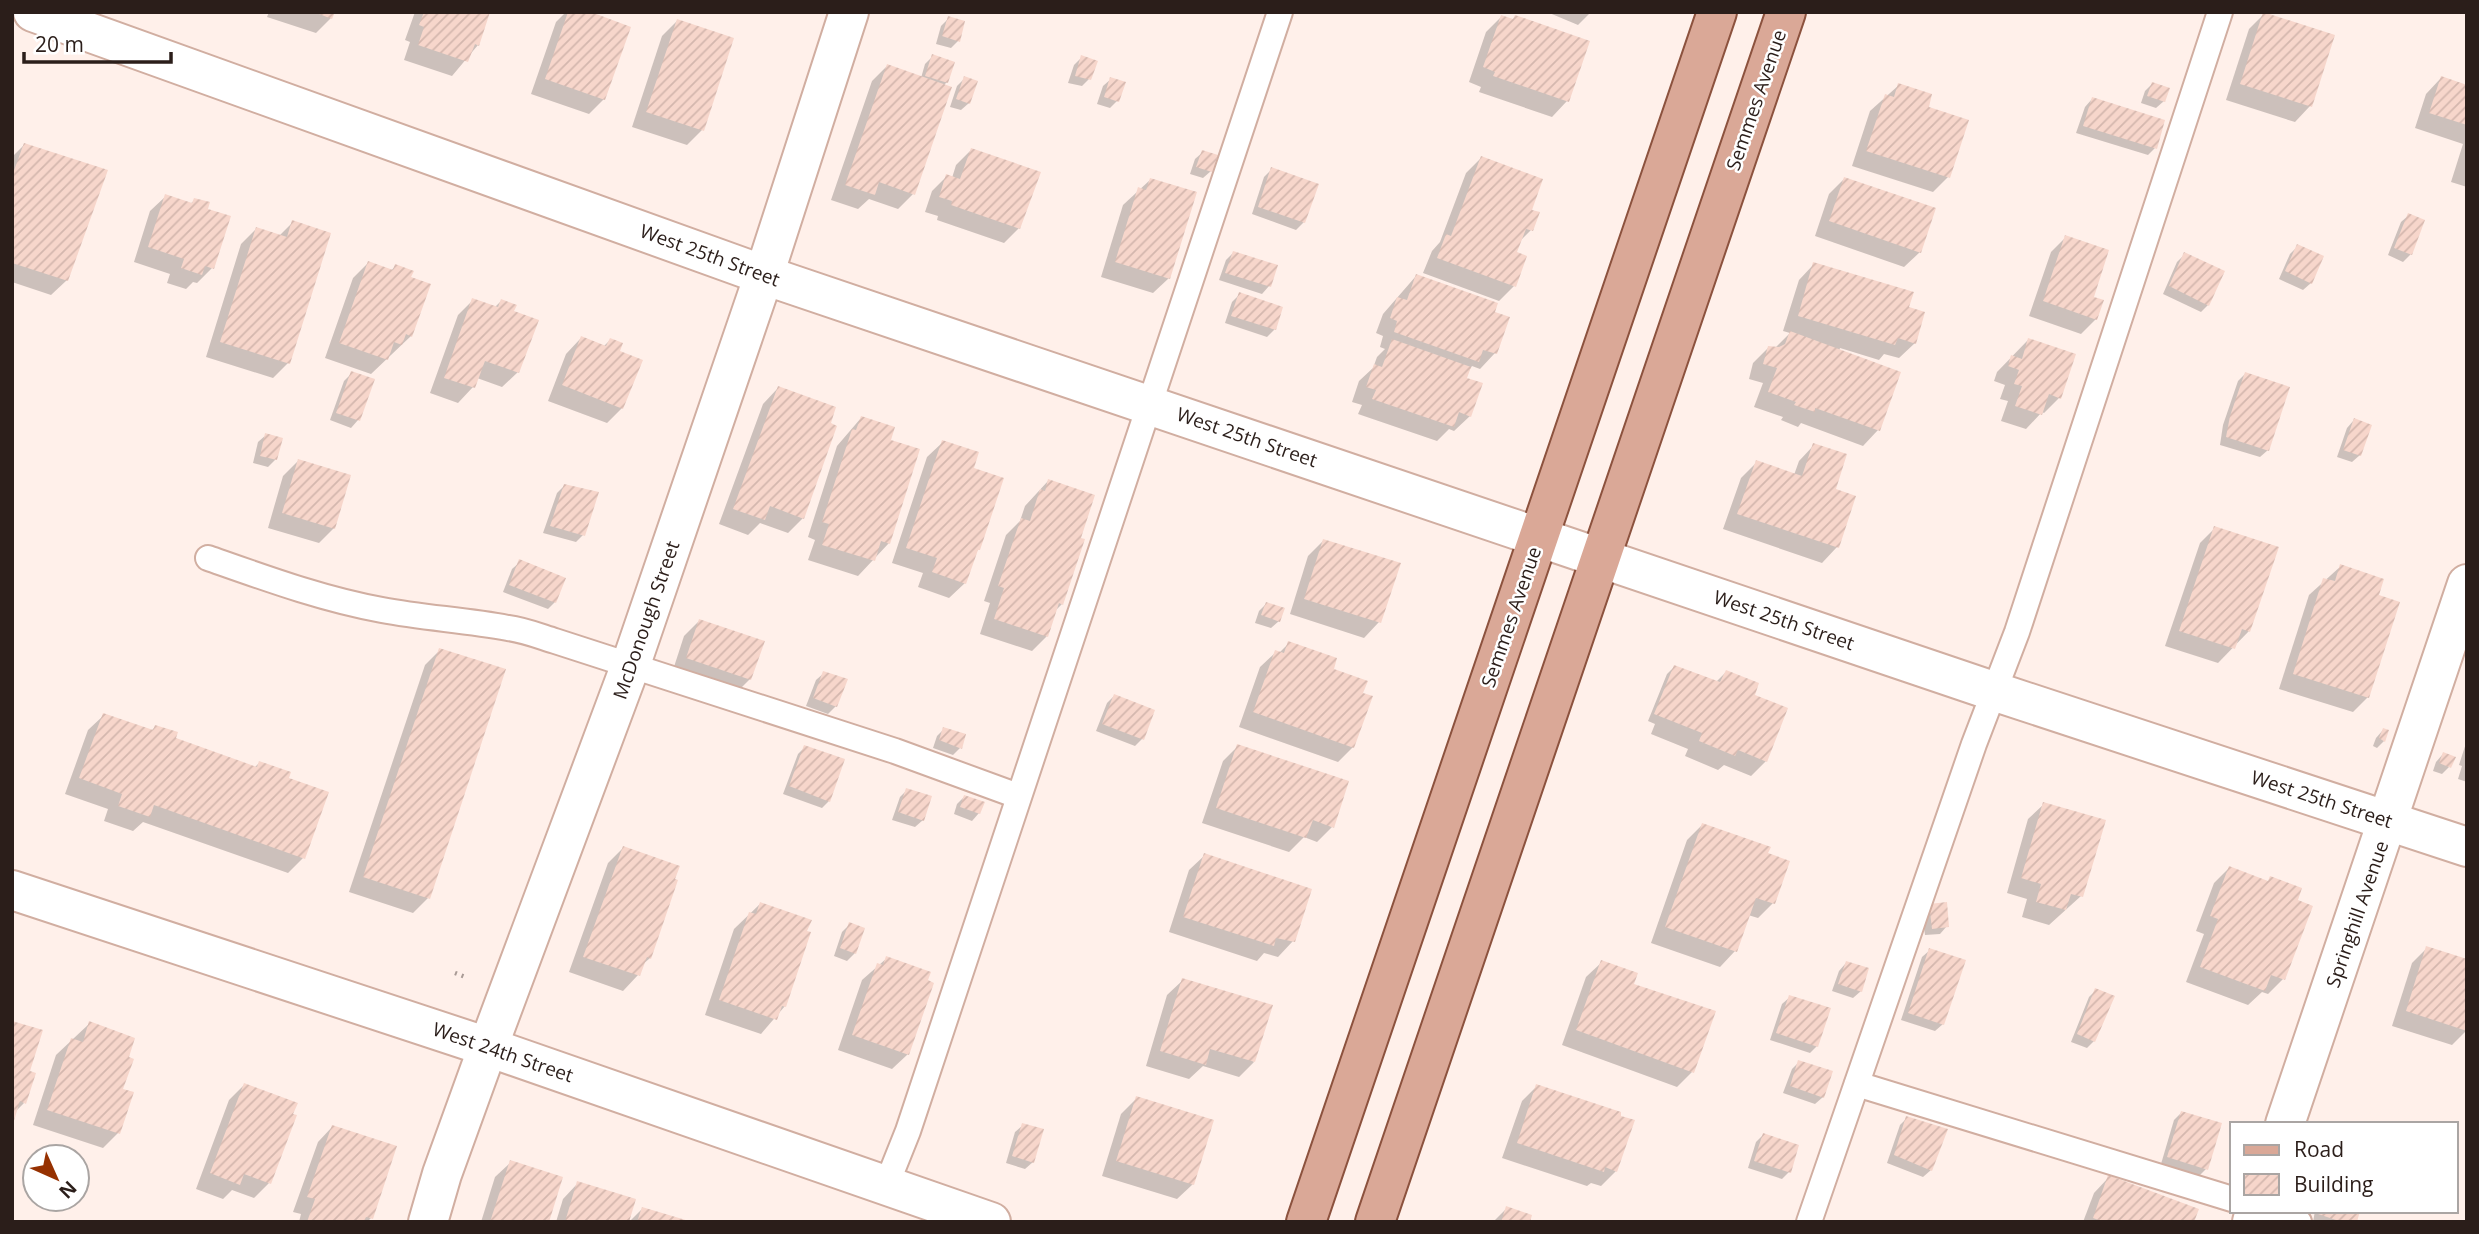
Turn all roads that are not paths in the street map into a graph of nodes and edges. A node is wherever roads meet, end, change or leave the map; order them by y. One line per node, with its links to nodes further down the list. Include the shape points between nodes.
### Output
1 (33, 12): 7 (street, West 25th Street)
2 (849, 12): 7 (street, McDonough Street)
3 (1717, 12): 9 (main road, Semmes Avenue)
4 (1786, 12): 11 (main road, Semmes Avenue)
5 (2220, 12): 14 (lane, via 2017,632)
6 (1275, 14): 8 (lane)
7 (764, 275): 8 (street, West 25th Street); 13 (street, McDonough Street)
8 (1151, 405): 9 (street, West 25th Street); 15 (lane)
9 (1539, 536): 11 (street, West 25th Street); 27 (main road, Semmes Avenue)
10 (208, 558): 13 (lane, via 301,590 423,618 512,628)
11 (1600, 558): 14 (street, West 25th Street); 28 (main road, Semmes Avenue)
12 (2467, 584): 16 (street, Springhill Avenue)
13 (631, 664): 15 (lane); 19 (street, McDonough Street)
14 (1993, 691): 16 (street, West 25th Street); 20 (lane)
15 (1018, 796): 22 (lane)
16 (2389, 820): 17 (street, West 25th Street); 21 (street, Springhill Avenue)
17 (2467, 847)
18 (12, 890): 19 (street, West 24th Street)
19 (488, 1046): 22 (street, West 24th Street); 25 (street, McDonough Street)
20 (1857, 1084): 23 (lane); 29 (lane)
21 (2286, 1122)
22 (886, 1186): 26 (street, West 24th Street)
23 (2230, 1198)
24 (2274, 1213): 30 (lane)
25 (428, 1222)
26 (990, 1222)
27 (1306, 1222)
28 (1375, 1222)
29 (1809, 1222)
30 (2299, 1222)

